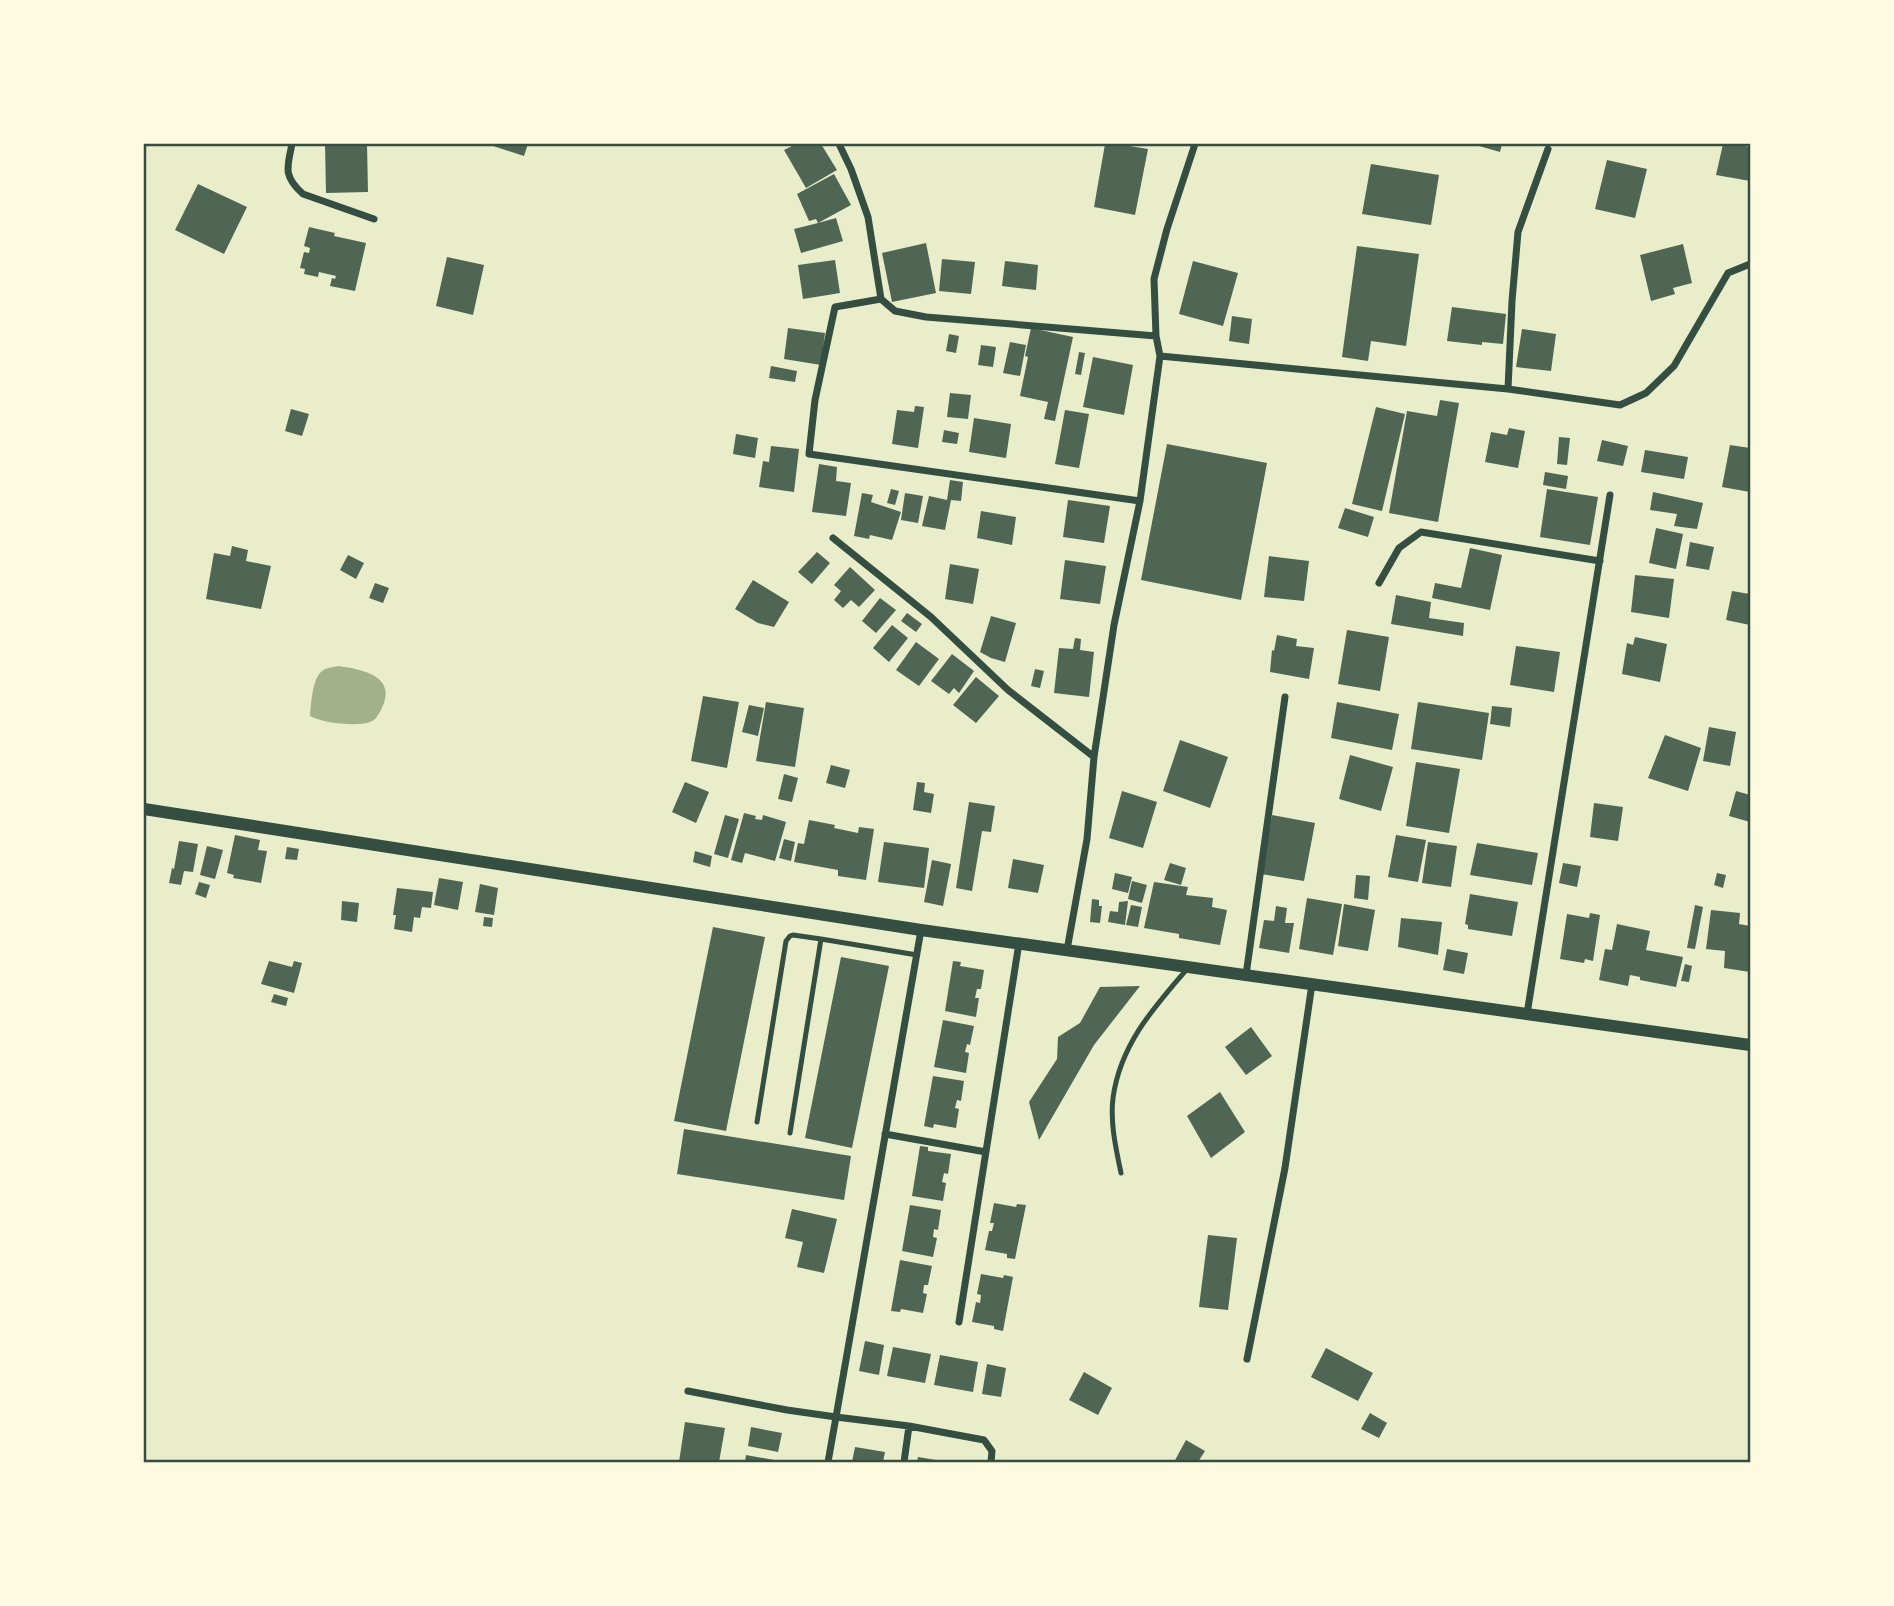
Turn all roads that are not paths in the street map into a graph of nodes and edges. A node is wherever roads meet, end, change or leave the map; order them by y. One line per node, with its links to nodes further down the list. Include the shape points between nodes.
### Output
1 (292, 144): 5 (street, via 288,176 294,186 303,194)
2 (839, 144): 7 (street, via 868,217)
3 (1195, 144): 8 (street, via 1154,279)
4 (1548, 149): 10 (street, via 1518,232)
5 (374, 219)
6 (1751, 264): 10 (street, via 1728,273 1674,366 1646,393 1620,405)
7 (881, 299): 8 (street, via 895,311 926,317); 12 (street, via 835,307 809,454)
8 (1156, 336): 9 (street)
9 (1160, 356): 10 (street); 12 (street)
10 (1508, 389)
11 (1610, 495): 14 (street)
12 (1140, 501): 17 (street, via 1114,625)
13 (833, 538): 17 (street, via 931,617 1008,690)
14 (1600, 561): 15 (street, via 1421,532 1399,548); 27 (street)
15 (1379, 583)
16 (1284, 697): 25 (street)
17 (1094, 757): 22 (street, via 1087,839)
18 (144, 809): 19 (street)
19 (921, 930): 21 (street); 23 (street)
20 (821, 939): 23 (lane); 29 (lane, via 793,935 786,941); 30 (lane)
21 (1019, 943): 22 (street); 32 (street)
22 (1067, 950): 24 (street)
23 (916, 955): 31 (street)
24 (1189, 967): 25 (street); 33 (lane, via 1138,1029 1124,1058 1113,1098)
25 (1246, 975): 26 (street)
26 (1312, 984): 27 (street); 35 (street, via 1285,1168)
27 (1527, 1014): 28 (street)
28 (1751, 1045)
29 (757, 1122)
30 (790, 1133)
31 (885, 1134): 32 (street); 37 (street)
32 (986, 1152): 34 (street)
33 (1121, 1173)
34 (959, 1322)
35 (1247, 1359)
36 (688, 1391): 37 (street)
37 (836, 1417): 38 (street); 39 (street)
38 (909, 1426): 40 (street); 41 (street, via 984,1440 992,1451)
39 (828, 1462)
40 (904, 1462)
41 (991, 1462)

